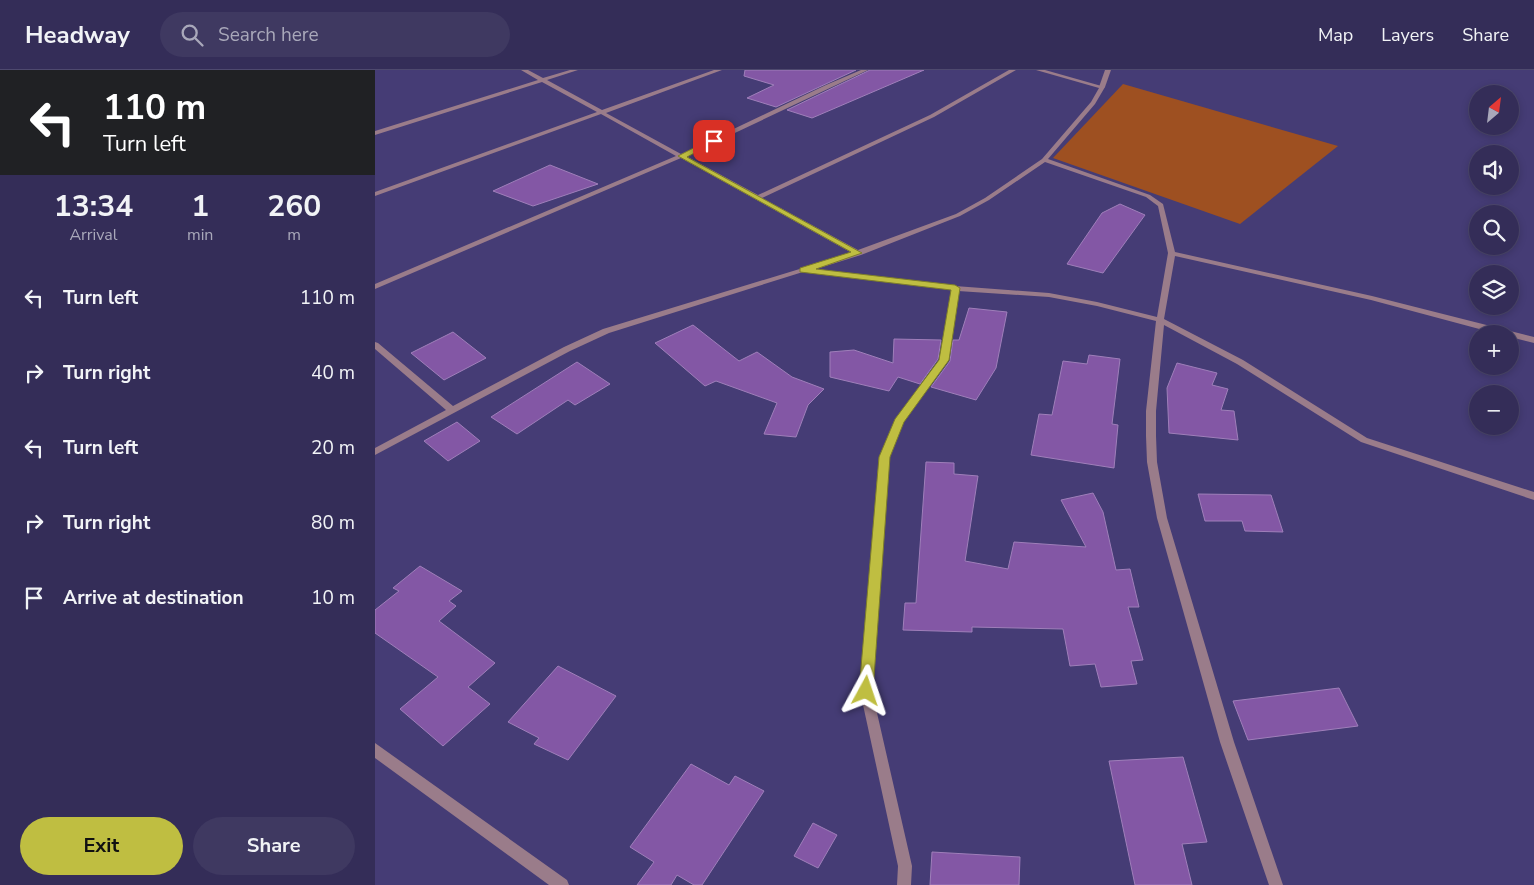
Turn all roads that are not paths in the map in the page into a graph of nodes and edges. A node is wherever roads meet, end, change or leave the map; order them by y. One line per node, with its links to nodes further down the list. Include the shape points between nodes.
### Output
1 (525, 70): 8 (street)
2 (575, 70): 8 (street)
3 (719, 70): 10 (street)
4 (865, 70): 12 (street)
5 (1013, 70): 15 (street, via 932,116)
6 (1039, 70): 9 (street)
7 (1108, 70): 9 (street)
8 (542, 81): 10 (street); 11 (street)
9 (1102, 87): 13 (street, via 1093,103)
10 (599, 112): 12 (street); 14 (street)
11 (375, 133)
12 (681, 156): 15 (street); 19 (street)
13 (1044, 160): 16 (street, via 958,215); 17 (street, via 1156,200 1161,205)
14 (375, 194)
15 (757, 198): 16 (street)
16 (858, 253): 18 (street)
17 (1172, 253): 21 (street); 22 (street)
18 (803, 270): 20 (street); 26 (street, via 606,331)
19 (375, 287)
20 (955, 288): 21 (street, via 1049,295); 31 (street, via 944,360 902,416 884,457 866,691 905,866)
21 (1161, 320): 28 (street, via 1240,362 1364,440); 32 (street, via 1151,411 1152,462 1162,518 1227,742)
22 (1475, 325)
23 (1519, 336): 24 (street)
24 (1534, 340)
25 (375, 345): 26 (street)
26 (452, 410): 27 (street)
27 (375, 452)
28 (1534, 496)
29 (375, 750): 30 (street)
30 (562, 885)
31 (904, 885)
32 (1276, 885)

